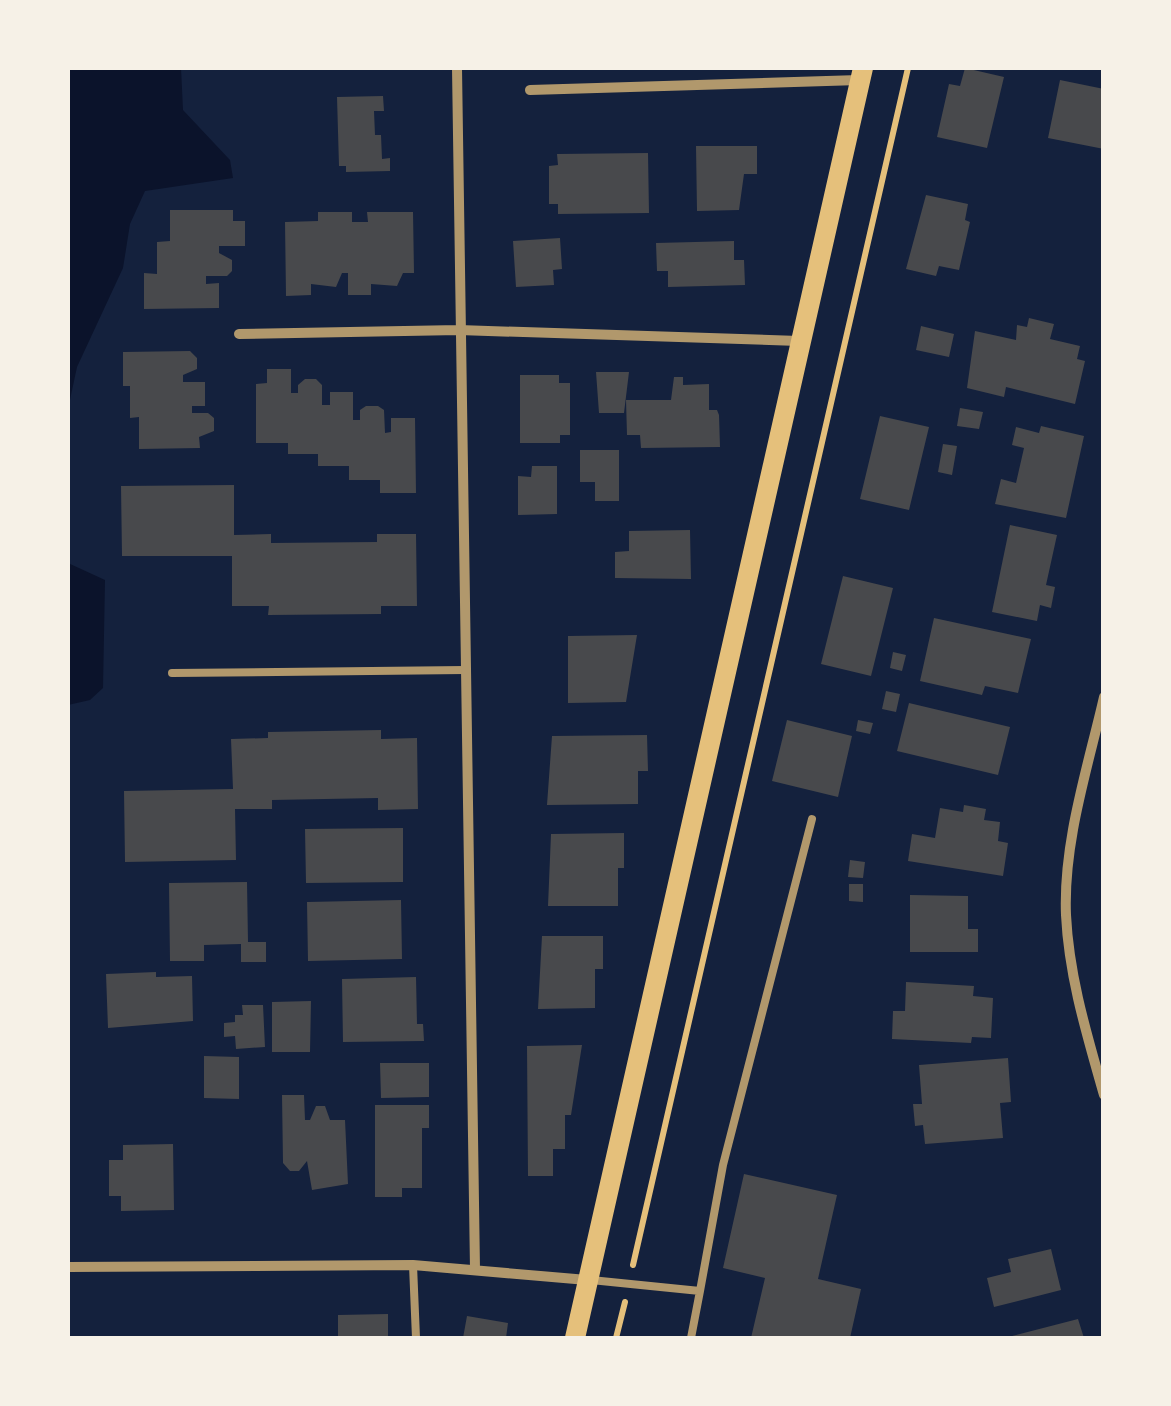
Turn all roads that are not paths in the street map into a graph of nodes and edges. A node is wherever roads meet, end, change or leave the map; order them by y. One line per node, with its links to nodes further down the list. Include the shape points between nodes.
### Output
1 (457, 68): 4 (street)
2 (862, 74): 3 (street); 6 (main road)
3 (530, 90)
4 (459, 330): 5 (street); 6 (street); 7 (street)
5 (239, 334)
6 (799, 341): 15 (main road)
7 (465, 670): 8 (lane); 14 (street)
8 (172, 672)
9 (1104, 697): 11 (street, via 1070,850 1066,913 1073,982)
10 (812, 819): 16 (lane, via 723,1165)
11 (1104, 1094)
12 (413, 1265): 13 (street); 14 (street); 17 (lane)
13 (68, 1268)
14 (475, 1269): 15 (street)
15 (587, 1280): 16 (lane); 18 (main road)
16 (700, 1291): 19 (lane)
17 (416, 1338)
18 (575, 1338)
19 (692, 1338)

